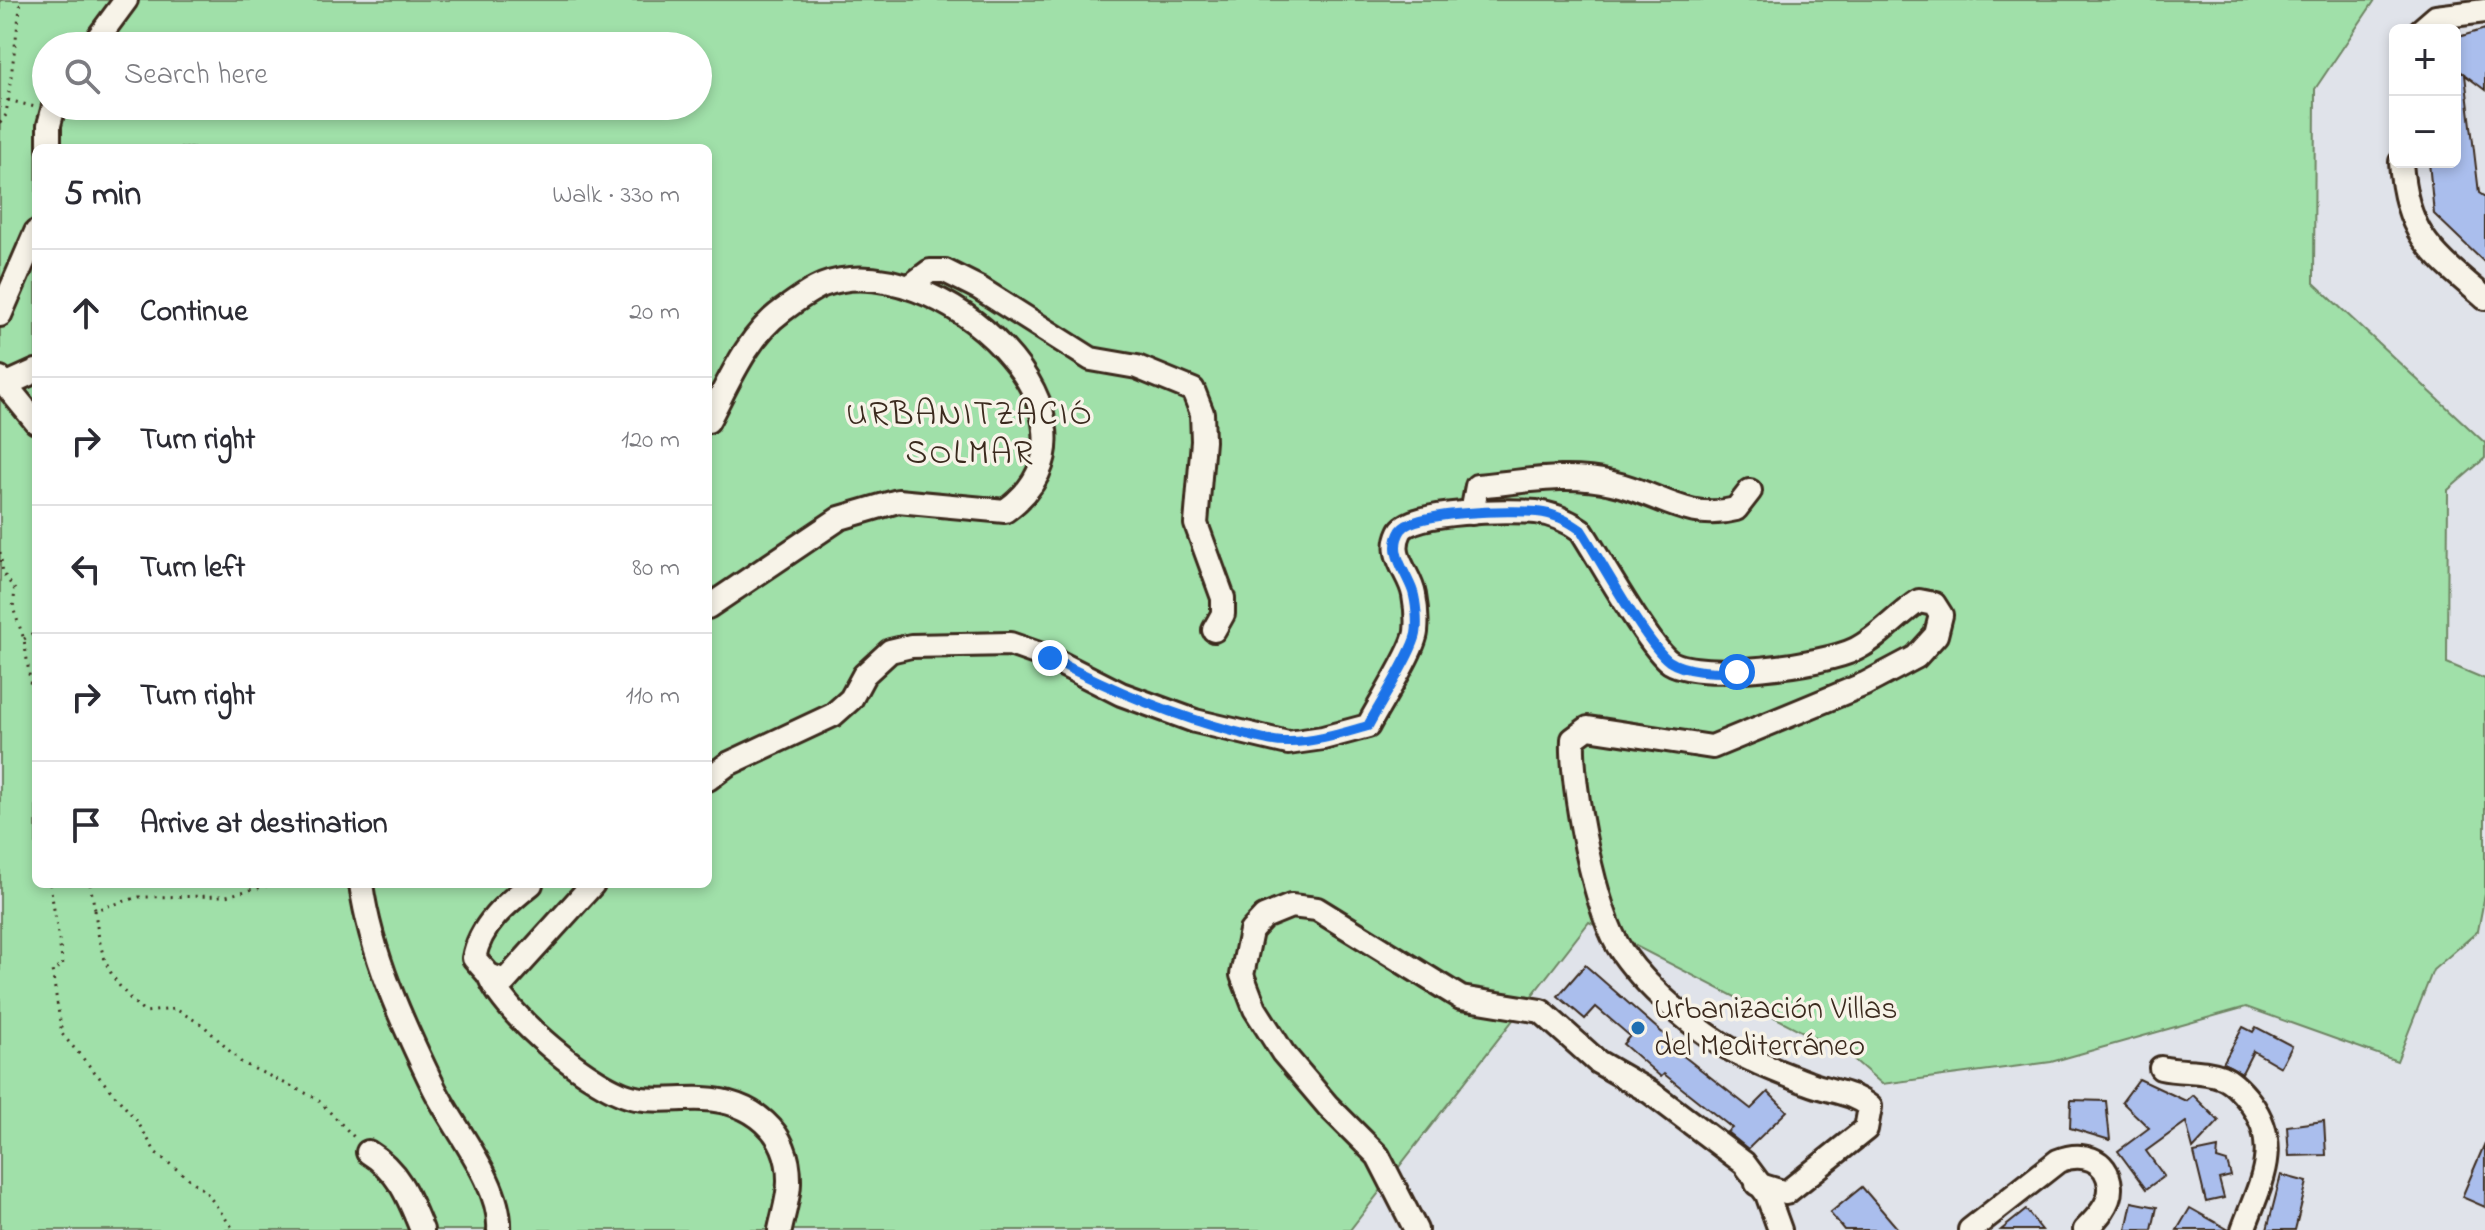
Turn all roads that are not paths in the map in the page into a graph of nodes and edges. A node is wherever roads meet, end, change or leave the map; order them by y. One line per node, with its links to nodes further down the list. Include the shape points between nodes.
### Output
1 (126, 0): 4 (street)
2 (2485, 11): 3 (street, via 2436,17)
3 (2428, 24)
4 (102, 32)
5 (52, 120): 6 (street)
6 (49, 144)
7 (2402, 168): 10 (street, via 2404,195 2418,232)
8 (32, 241): 11 (street)
9 (910, 286): 14 (street, via 862,280 824,285 780,312 747,349); 18 (street, via 956,307 1029,380 1044,415 1045,450 1024,497 1005,511 898,501 840,518); 19 (street, via 930,271 945,271 1091,359 1137,367 1193,390 1202,413 1203,441 1196,524 1223,598 1223,614)
10 (2485, 298)
11 (0, 315)
12 (32, 372): 13 (street)
13 (2, 381): 15 (street)
14 (712, 414)
15 (32, 417)
16 (1750, 491): 17 (street, via 1736,509 1708,515 1614,483 1534,477 1477,486)
17 (1472, 513): 20 (street, via 1414,520 1402,527 1395,543 1414,593 1416,635 1368,726 1288,743 1195,721 1010,644 911,646 890,651 833,715); 27 (street, via 1537,512 1573,524 1652,640 1670,661 1690,668 1737,672 1855,650 1919,601 1934,604 1941,615 1936,635 1916,657 1865,684 1712,747 1588,728 1573,739 1593,874 1620,950 1650,984 1724,1047 1809,1084 1858,1097 1870,1107 1866,1129 1786,1193)
18 (712, 604)
19 (1214, 630)
20 (712, 776)
21 (362, 888): 29 (street, via 371,941 434,1088 488,1183 500,1213)
22 (527, 888): 24 (street, via 489,922 477,942 474,958)
23 (589, 888): 24 (street, via 505,981)
24 (489, 975): 30 (street, via 506,1007 532,1031 573,1065 633,1098 707,1099 746,1107 774,1127 789,1182)
25 (2161, 1068): 35 (street, via 2226,1078 2244,1094 2267,1131 2269,1157)
26 (368, 1152): 28 (street, via 400,1180)
27 (1757, 1184): 31 (street, via 1744,1163 1650,1092 1598,1062 1541,1011 1461,998 1317,909 1291,906 1264,917 1251,931 1242,975 1255,1009 1283,1053 1378,1156); 32 (street, via 1767,1194)
28 (422, 1230)
29 (499, 1230)
30 (780, 1230)
31 (1416, 1230)
32 (1780, 1230)
33 (1970, 1230): 34 (street, via 2058,1161 2075,1154 2091,1158 2104,1170 2110,1188 2102,1213)
34 (2085, 1230)
35 (2243, 1230)

